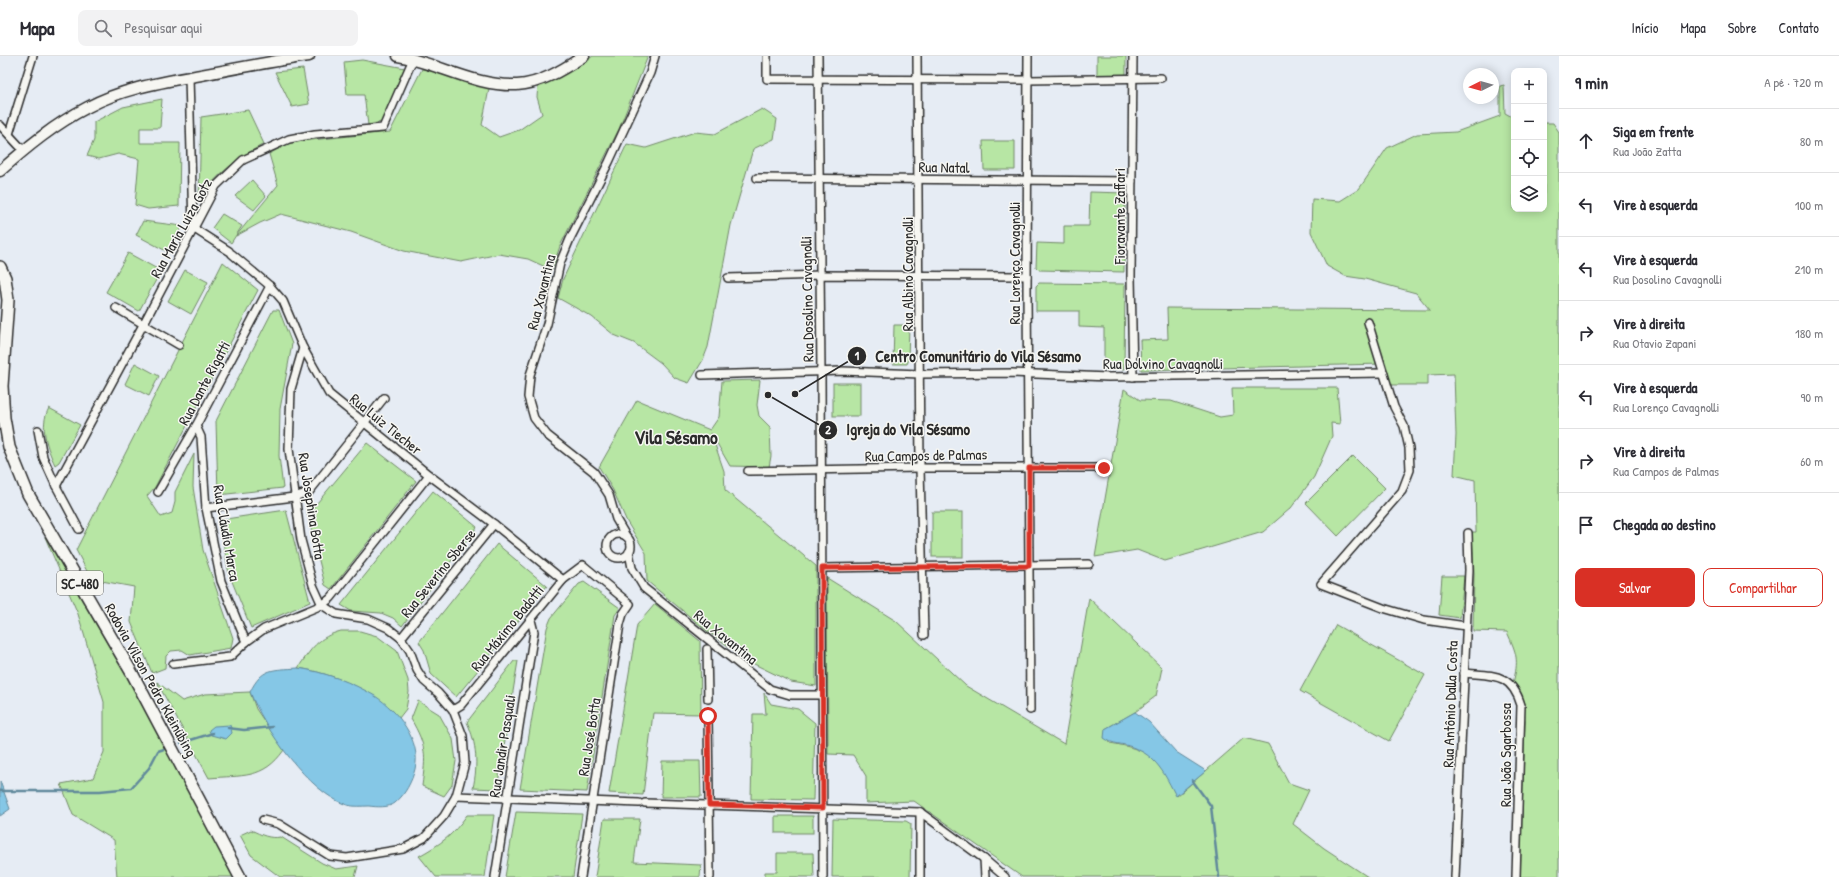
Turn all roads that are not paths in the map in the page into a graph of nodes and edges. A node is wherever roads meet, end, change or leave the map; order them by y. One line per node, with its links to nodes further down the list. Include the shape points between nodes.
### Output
1 (33, 56): 19 (street)
2 (309, 56): 12 (main road)
3 (398, 56): 11 (main road)
4 (584, 56): 11 (main road, via 537,81 518,85 495,84)
5 (655, 56): 59 (street, Rua Xavantina, via 650,73 560,263 547,324 530,375 528,397 534,418 547,435 594,472 609,495)
6 (767, 56): 15 (street, via 768,79)
7 (818, 56): 15 (street, Rua Dosolino Cavagnolli)
8 (918, 56): 16 (street, Rua Albino Cavagnolli)
9 (1028, 56): 17 (street, Rua Lorenço Cavagnolli)
10 (1133, 56): 13 (street, Fioravante Zaffari)
11 (413, 59): 27 (street, Rua Maria Luiza Gotz, via 383,128 289,139 243,160 216,186)
12 (189, 77): 20 (main road, via 112,96 64,121); 27 (street)
13 (1134, 78): 14 (street); 17 (street); 25 (street, Fioravante Zaffari)
14 (1161, 78)
15 (818, 80): 16 (street); 23 (street, Rua Dosolino Cavagnolli)
16 (917, 80): 17 (street); 24 (street, Rua Albino Cavagnolli)
17 (1028, 80): 26 (street, Rua Lorenço Cavagnolli)
18 (0, 125): 19 (street)
19 (10, 134): 20 (street)
20 (23, 150): 21 (main road)
21 (0, 171)
22 (757, 178): 23 (street, Rua Natal)
23 (819, 179): 24 (street, Rua Natal); 29 (street, Rua Dosolino Cavagnolli)
24 (919, 180): 26 (street, Rua Natal); 30 (street, Rua Albino Cavagnolli)
25 (1132, 181): 26 (street, Rua Natal); 44 (street, Fioravante Zaffari)
26 (1027, 182): 31 (street, Rua Lorenço Cavagnolli)
27 (193, 228): 33 (street, Rua Luiz Tiecher, via 231,252); 36 (street, Rua Maria Luiza Gotz)
28 (0, 267): 96 (main road, Rodovia Vilson Pedro Kleinübing / SC-480, via 5,278 8,300 2,386 9,447 28,494 133,675)
29 (820, 275): 30 (street); 32 (street); 39 (street, Rua Dosolino Cavagnolli)
30 (920, 276): 31 (street); 41 (street, Rua Albino Cavagnolli)
31 (1027, 276): 42 (street, Rua Lorenço Cavagnolli)
32 (728, 278)
33 (270, 286): 38 (street, Rua Luiz Tiecher, via 283,302); 47 (street, Rua Dante Rigatti)
34 (116, 308): 36 (street)
35 (1368, 322): 40 (street)
36 (144, 323): 37 (street); 55 (street, Rua Maria Luiza Gotz)
37 (179, 344)
38 (303, 348): 46 (street, Rua Luiz Tiecher, via 329,394); 57 (street, Rua Josephina Botta, via 291,389 289,449)
39 (821, 372): 41 (street, Rua Dolvino Cavagnolli); 43 (street, Rua Dolvino Cavagnolli); 52 (street, Rua Dosolino Cavagnolli)
40 (1384, 373): 44 (street, Rua Dolvino Cavagnolli); 76 (street, via 1394,407 1404,426 1410,470 1402,492 1321,584 1383,608 1424,620)
41 (920, 374): 42 (street, Rua Dolvino Cavagnolli); 49 (street, Rua Albino Cavagnolli)
42 (1028, 374): 44 (street, Rua Dolvino Cavagnolli); 50 (street, Rua Lorenço Cavagnolli)
43 (702, 375)
44 (1133, 377)
45 (384, 398): 46 (street)
46 (364, 423): 54 (street, Rua Luiz Tiecher); 57 (street, via 308,492)
47 (196, 426): 56 (street, Rua Dante Rigatti); 58 (street, Rua Cláudio Marca, via 201,437)
48 (38, 430): 55 (street, via 43,457)
49 (920, 468): 50 (street, Rua Campos de Palmas); 52 (street, Rua Campos de Palmas); 69 (street, Rua Albino Cavagnolli)
50 (1029, 468): 51 (street, Rua Campos de Palmas); 68 (street, Rua Lorenço Cavagnolli)
51 (1104, 468)
52 (821, 470): 53 (street, Rua Campos de Palmas); 71 (street, Rua Dosolino Cavagnolli)
53 (748, 471)
54 (429, 475): 60 (street, Rua Luiz Tiecher); 74 (street, via 331,598)
55 (56, 486): 61 (street)
56 (158, 492)
57 (294, 497): 58 (street); 74 (street, Rua Josephina Botta, via 301,540 313,585)
58 (206, 508): 79 (street, Rua Cláudio Marca, via 221,581)
59 (616, 519): 63 (street); 64 (street, Rua Xavantina)
60 (494, 524): 72 (street, Rua Luiz Tiecher); 78 (street, Rua Severino Sberse)
61 (79, 529)
62 (1468, 532): 76 (street, Rua Antônio Dalla Costa)
63 (610, 536): 64 (street, via 618,533); 66 (street, via 606,548 610,555)
64 (626, 536): 65 (street, via 631,545)
65 (629, 552): 66 (street, via 624,557); 70 (street)
66 (617, 558): 70 (street)
67 (1089, 564): 68 (street)
68 (1029, 566): 69 (street); 86 (street, Rua Lorenço Cavagnolli)
69 (922, 567): 71 (street); 77 (street, Rua Albino Cavagnolli)
70 (632, 568): 83 (street, Rua Xavantina, via 644,588 770,689 790,695)
71 (822, 568): 83 (street, Rua Dosolino Cavagnolli)
72 (563, 580): 73 (street, Rua Máximo Badotti, via 583,565); 75 (street, Rua Máximo Badotti)
73 (630, 604): 90 (street, Rua José Botta, via 620,624)
74 (322, 605): 78 (street, via 336,614 368,619 388,628); 79 (street, via 264,629)
75 (531, 620): 85 (street, Rua Máximo Badotti, via 461,705); 89 (street, Rua Jandir Pasquali, via 534,632)
76 (1466, 626): 82 (street, Rua Antônio Dalla Costa)
77 (924, 635)
78 (401, 638): 85 (street, via 424,681)
79 (246, 642): 81 (street, via 230,657)
80 (708, 649): 84 (street)
81 (173, 664)
82 (1464, 673): 104 (street, Rua Antônio Dalla Costa); 105 (street, Rua João Sgarbossa, via 1502,678 1517,691 1521,705)
83 (822, 695): 92 (street, Rua Dosolino Cavagnolli)
84 (708, 699)
85 (453, 710): 88 (street, via 463,736 465,763)
86 (1030, 710)
87 (708, 716): 91 (street)
88 (456, 796): 89 (street); 94 (street, via 444,816 424,838 404,849 347,858 330,856 279,824)
89 (507, 798): 90 (street); 97 (street, Rua Jandir Pasquali)
90 (592, 801): 91 (street); 98 (street, Rua José Botta)
91 (709, 805): 92 (street); 99 (street)
92 (823, 808): 93 (street); 100 (street, Rua Dosolino Cavagnolli)
93 (920, 812): 95 (street); 101 (street)
94 (263, 820)
95 (984, 859): 102 (street); 103 (street)
96 (240, 877)
97 (495, 877)
98 (581, 877)
99 (710, 877)
100 (823, 877)
101 (920, 877)
102 (984, 877)
103 (1005, 877)
104 (1455, 877)
105 (1516, 877)

